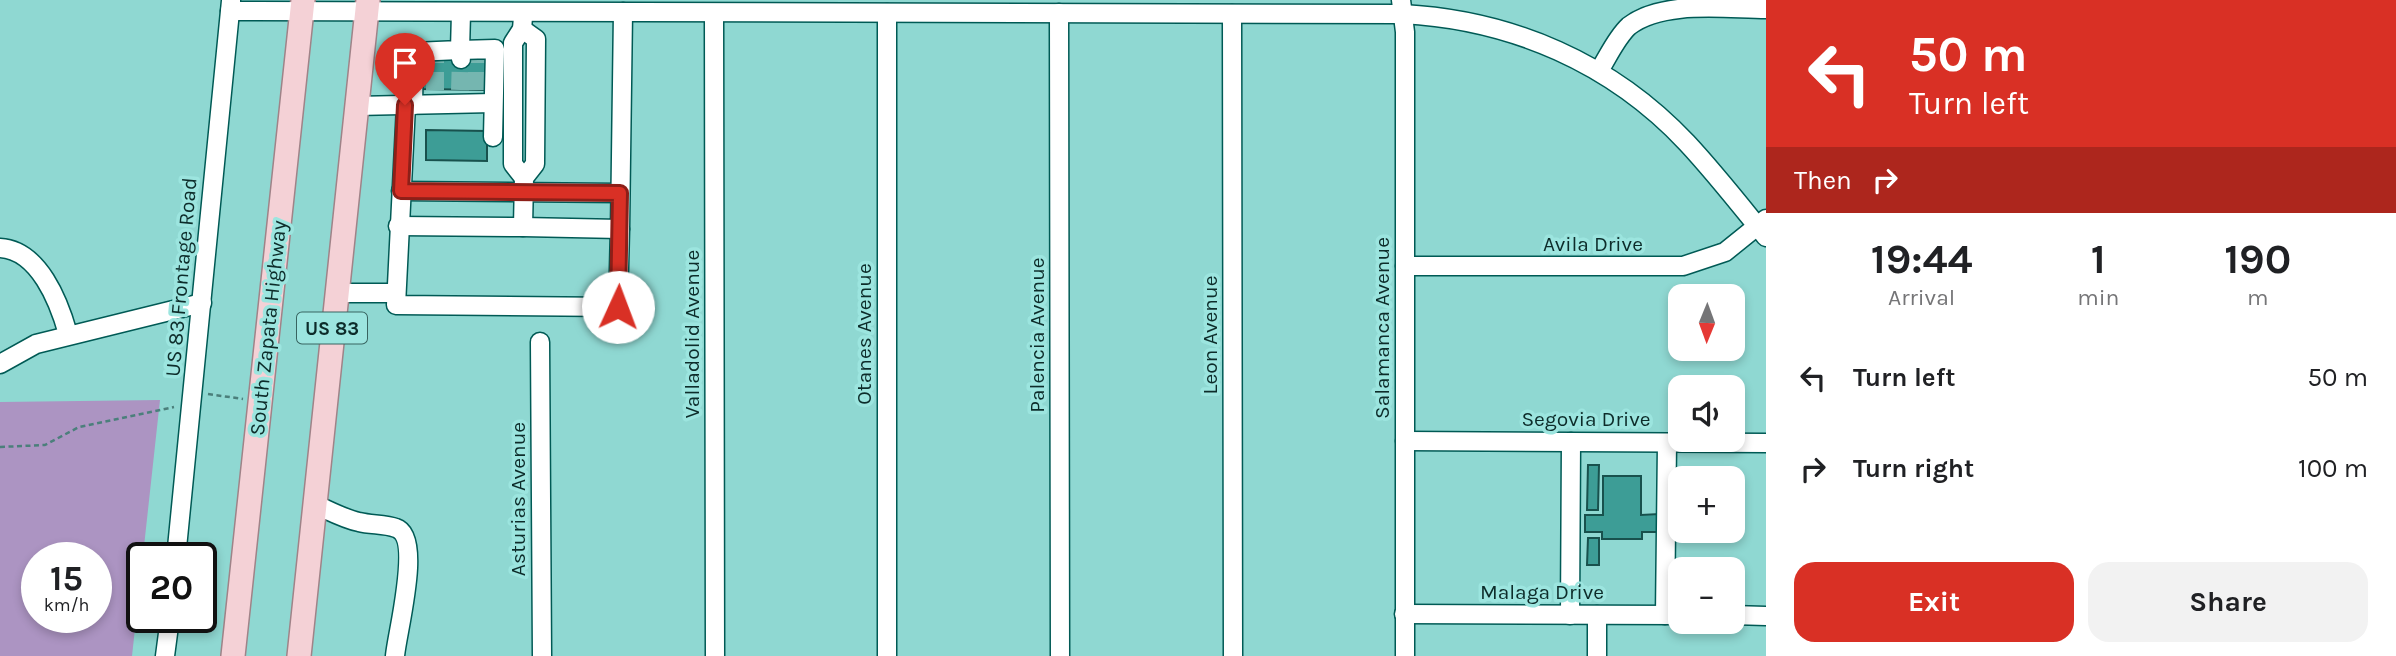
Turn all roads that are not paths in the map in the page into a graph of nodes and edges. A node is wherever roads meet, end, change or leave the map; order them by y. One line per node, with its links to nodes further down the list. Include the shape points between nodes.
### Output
1 (230, 6): 2 (street); 30 (street, US 83 Frontage Road)
2 (302, 6): 3 (street); 49 (main road, South Zapata Highway / US 83)
3 (367, 6): 8 (street); 17 (main road, US 83)
4 (1402, 7): 11 (street); 14 (street, via 1483,24 1545,44); 27 (street, Salamanca Avenue)
5 (1766, 9): 14 (street, via 1687,9 1640,19 1628,27)
6 (623, 12): 7 (street); 12 (street); 21 (street)
7 (714, 12): 9 (street); 53 (street, Valladolid Avenue)
8 (461, 13): 12 (street); 13 (street)
9 (887, 13): 10 (street); 54 (street, Otanes Avenue)
10 (1059, 13): 11 (street); 55 (street, Palencia Avenue)
11 (1232, 14): 56 (street, Leon Avenue)
12 (523, 20): 19 (street, via 536,39 535,164)
13 (469, 54): 15 (street, via 495,49); 16 (street, via 414,52)
14 (1599, 71): 24 (street, via 1656,113)
15 (473, 98): 16 (street, via 435,97); 18 (street)
16 (409, 105): 17 (street); 20 (street)
17 (356, 106): 28 (main road, US 83)
18 (494, 137)
19 (524, 185): 20 (street); 21 (street); 23 (street)
20 (401, 191): 22 (street)
21 (620, 193): 25 (street)
22 (398, 226): 23 (street); 29 (street)
23 (523, 227): 25 (street)
24 (1763, 227): 27 (street, Avila Drive, via 1726,252 1683,266)
25 (620, 229): 29 (street, via 618,307 396,305)
26 (0, 248): 31 (street, via 22,254 35,265 61,310)
27 (1405, 265): 34 (street, Salamanca Avenue)
28 (336, 293): 29 (street); 38 (main road, US 83)
29 (396, 293)
30 (202, 303): 31 (street); 39 (street, US 83 Frontage Road)
31 (68, 334): 33 (street, via 36,344)
32 (540, 342): 52 (street, Asturias Avenue)
33 (0, 364)
34 (1405, 441): 35 (street, Segovia Drive); 41 (street, Salamanca Avenue)
35 (1571, 442): 36 (street, Segovia Drive); 42 (street)
36 (1667, 443): 37 (street, Segovia Drive); 40 (street)
37 (1766, 443)
38 (314, 504): 50 (main road, US 83); 51 (street, via 358,522 405,533 409,567)
39 (178, 542)
40 (1671, 557)
41 (1404, 614): 42 (street, Malaga Drive); 57 (street, Salamanca Avenue)
42 (1570, 615): 43 (street, Malaga Drive)
43 (1597, 615): 44 (street, Malaga Drive); 58 (street)
44 (1668, 615)
45 (1745, 615): 46 (street)
46 (1766, 615)
47 (168, 633): 48 (street)
48 (165, 656)
49 (233, 656)
50 (299, 656)
51 (395, 656)
52 (542, 656)
53 (715, 656)
54 (887, 656)
55 (1060, 656)
56 (1233, 656)
57 (1405, 656)
58 (1597, 656)

